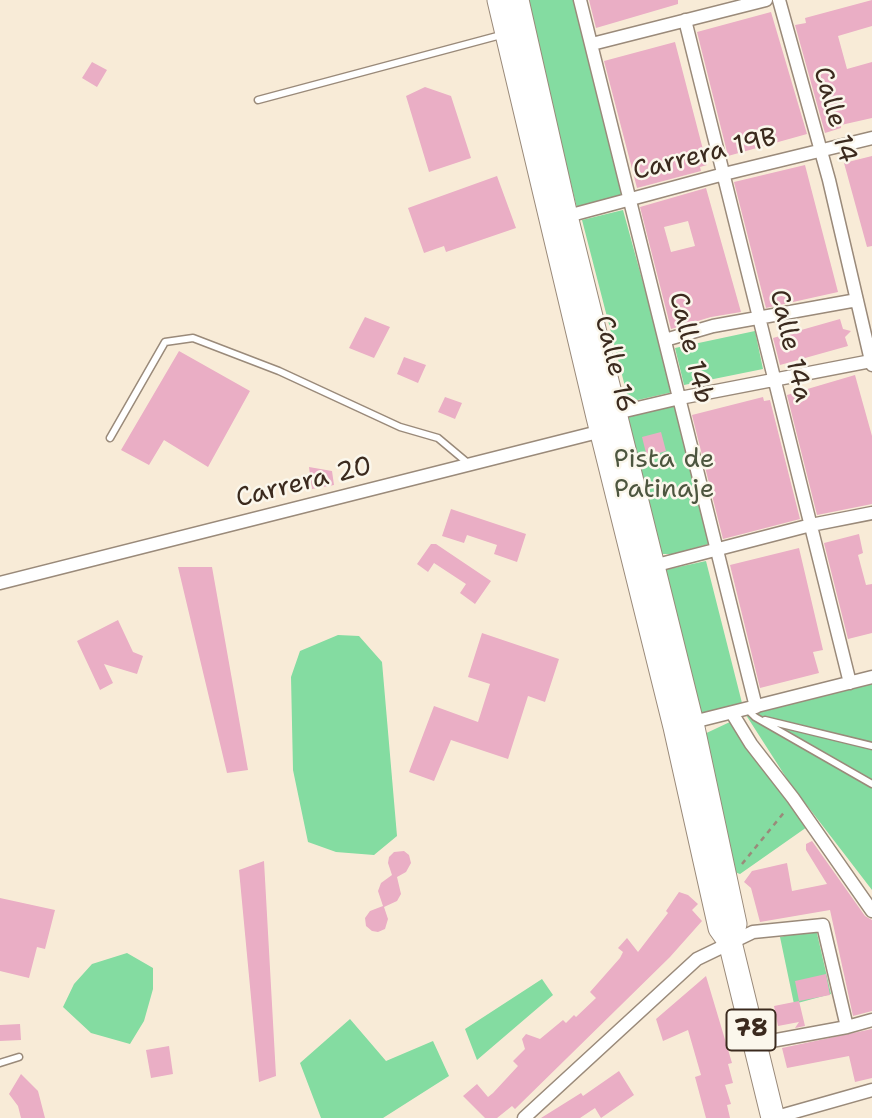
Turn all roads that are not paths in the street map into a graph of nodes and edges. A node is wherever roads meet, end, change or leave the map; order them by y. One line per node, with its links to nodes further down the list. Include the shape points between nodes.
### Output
1 (499, 0): 7 (highway, Calle 16 / 78)
2 (517, 0): 14 (highway, Calle 16 / 78)
3 (580, 0): 8 (street, Calle 14b)
4 (766, 0): 6 (street)
5 (779, 0): 11 (street, Calle 14)
6 (685, 20): 8 (street); 12 (street, Calle 14a)
7 (506, 34): 9 (lane); 14 (highway, Calle 16 / 78)
8 (592, 44): 13 (street, Calle 14b)
9 (258, 100)
10 (872, 138): 11 (street, Carrera 19B)
11 (819, 150): 12 (street, Carrera 19B); 15 (street, Calle 14)
12 (724, 174): 13 (street, Carrera 19B); 16 (street, Calle 14a)
13 (628, 198): 14 (street, Carrera 19B); 17 (street, Calle 14b)
14 (558, 218): 21 (highway, Calle 16 / 78)
15 (857, 300): 16 (street); 18 (street, Calle 14)
16 (760, 318): 17 (street); 19 (street, Calle 14a)
17 (665, 340): 20 (street, Calle 14b)
18 (872, 363): 19 (street)
19 (774, 379): 20 (street); 25 (street, Calle 14a)
20 (680, 398): 21 (street); 26 (street, Calle 14b)
21 (609, 422): 23 (street, Carrera 20); 27 (highway, Calle 16 / 78); 33 (highway, Calle 16 / 78)
22 (110, 438): 23 (lane, via 165,342 193,338 279,371 400,427 438,438)
23 (471, 465): 28 (street, Carrera 20)
24 (872, 513): 25 (street)
25 (811, 525): 26 (street); 30 (street, Calle 14a)
26 (716, 549): 27 (street); 31 (street, Calle 14b)
27 (653, 566): 33 (highway, Calle 16 / 78)
28 (0, 583)
29 (872, 677): 30 (street)
30 (849, 683): 31 (street)
31 (753, 711): 32 (street); 34 (lane); 35 (lane)
32 (732, 713): 33 (street); 36 (street)
33 (684, 725): 37 (highway, Calle 16 / 78, via 720,928); 37 (highway, Calle 16 / 78, via 727,880 735,924)
34 (872, 746)
35 (872, 784)
36 (872, 911)
37 (730, 942): 39 (street, via 753,932 823,925); 40 (highway, Calle 16 / 78); 44 (street, via 697,959)
38 (872, 1020): 39 (street)
39 (847, 1027): 40 (street)
40 (755, 1044): 45 (highway, Calle 16 / 78)
41 (19, 1057): 42 (lane)
42 (0, 1063)
43 (872, 1090): 45 (street)
44 (524, 1118)
45 (773, 1118)

